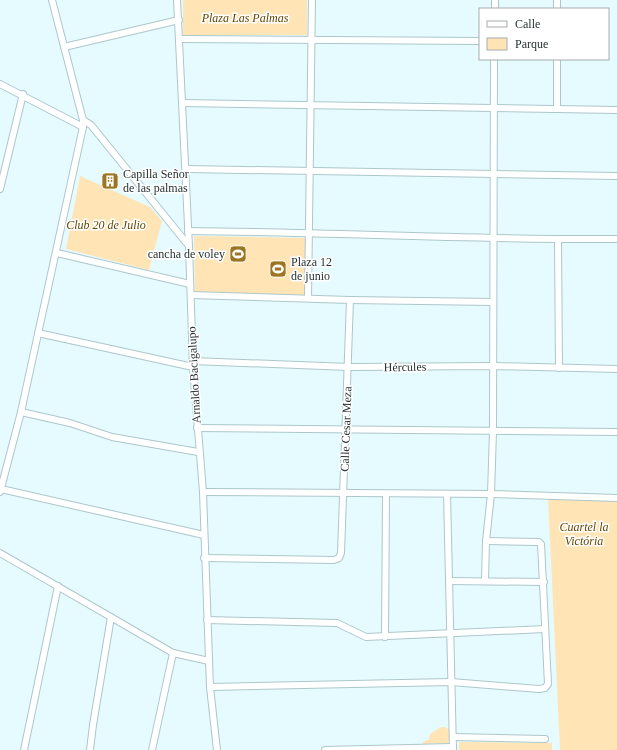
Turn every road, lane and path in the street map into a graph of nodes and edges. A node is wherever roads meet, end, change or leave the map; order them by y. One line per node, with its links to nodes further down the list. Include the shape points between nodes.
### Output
1 (52, 0): 8 (street)
2 (178, 0): 4 (street, Arnaldo Bacigalupo)
3 (312, 0): 6 (street)
4 (179, 20): 5 (street, Arnaldo Bacigalupo); 8 (street)
5 (180, 39): 6 (street); 13 (street, Arnaldo Bacigalupo)
6 (312, 40): 7 (street); 14 (street)
7 (479, 42)
8 (64, 47): 18 (street)
9 (494, 60): 15 (street)
10 (557, 60): 16 (street)
11 (0, 84): 12 (street)
12 (23, 94): 19 (street); 24 (street)
13 (183, 103): 14 (street); 20 (street, Arnaldo Bacigalupo)
14 (311, 105): 15 (street); 21 (street)
15 (495, 109): 16 (street); 22 (street)
16 (557, 109): 17 (street)
17 (617, 110)
18 (83, 120): 19 (street); 30 (street, via 91,125)
19 (83, 127): 31 (street)
20 (186, 169): 21 (street); 25 (street, Arnaldo Bacigalupo)
21 (310, 170): 22 (street); 26 (street)
22 (494, 174): 23 (street); 28 (street)
23 (617, 176)
24 (0, 189)
25 (188, 231): 26 (street); 30 (street, Arnaldo Bacigalupo)
26 (310, 233): 28 (street); 34 (street)
27 (617, 239): 29 (street)
28 (493, 240): 29 (street); 36 (street)
29 (558, 240): 41 (street)
30 (189, 246): 32 (street, Arnaldo Bacigalupo)
31 (57, 253): 32 (street); 37 (street)
32 (190, 284): 33 (street, Arnaldo Bacigalupo)
33 (191, 295): 34 (street); 38 (street, Arnaldo Bacigalupo)
34 (308, 298): 35 (street)
35 (350, 300): 36 (street); 40 (street, Calle Cesar Meza)
36 (493, 302): 39 (street)
37 (38, 332): 38 (street, Hércules); 43 (street)
38 (193, 364): 40 (street, Hércules); 44 (street, Arnaldo Bacigalupo)
39 (494, 366): 40 (street, Hércules); 41 (street, Hércules); 46 (street)
40 (349, 367): 45 (street, Calle Cesar Meza)
41 (559, 368): 42 (street, Hércules)
42 (617, 369)
43 (21, 412): 48 (street, via 119,438); 49 (street)
44 (196, 428): 45 (street); 48 (street, Arnaldo Bacigalupo)
45 (346, 430): 46 (street); 51 (street, Calle Cesar Meza)
46 (494, 431): 47 (street); 53 (street)
47 (617, 432)
48 (198, 452): 50 (street, Arnaldo Bacigalupo)
49 (0, 491): 56 (street)
50 (203, 492): 51 (street); 56 (street, Arnaldo Bacigalupo)
51 (343, 494): 54 (street); 59 (street, Calle Cesar Meza, via 339,558)
52 (447, 494): 53 (street); 54 (street); 60 (street)
53 (492, 494): 55 (street); 57 (street)
54 (386, 495): 68 (street)
55 (617, 498)
56 (204, 535): 59 (street, Arnaldo Bacigalupo)
57 (486, 541): 61 (street); 62 (street, via 540,543)
58 (0, 553): 63 (street)
59 (204, 558): 65 (street, Arnaldo Bacigalupo)
60 (449, 581): 61 (street); 67 (street)
61 (485, 581): 62 (street)
62 (544, 582): 66 (street)
63 (58, 586): 64 (street); 76 (street)
64 (111, 617): 69 (street); 77 (street)
65 (207, 620): 68 (street, via 337,623 366,637); 70 (street, Arnaldo Bacigalupo)
66 (545, 629): 67 (street); 71 (street, via 548,684 545,688)
67 (449, 634): 68 (street); 71 (street)
68 (385, 637)
69 (173, 653): 70 (street); 78 (street)
70 (209, 661): 72 (street, Arnaldo Bacigalupo)
71 (451, 682): 72 (street); 73 (street)
72 (210, 687): 79 (street, Arnaldo Bacigalupo)
73 (453, 737): 74 (street); 75 (street)
74 (545, 739)
75 (453, 748): 81 (street)
76 (24, 750)
77 (90, 750)
78 (152, 750)
79 (217, 750): 80 (street)
80 (220, 750)
81 (325, 750)

